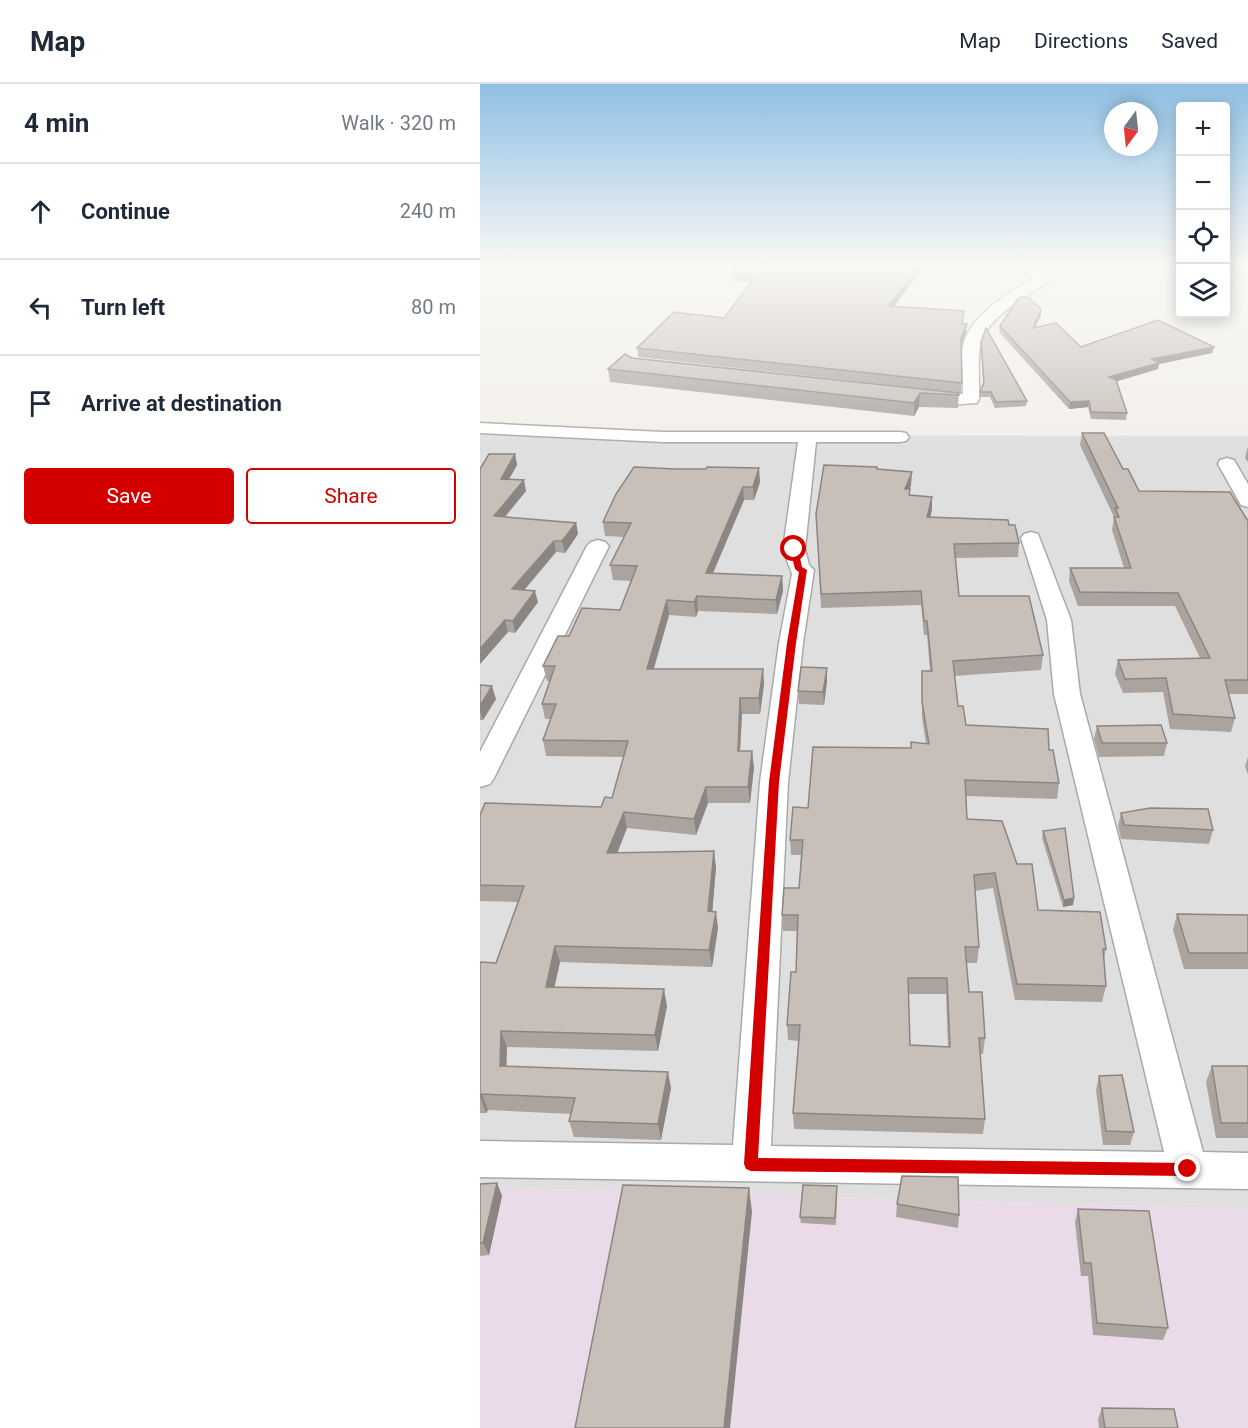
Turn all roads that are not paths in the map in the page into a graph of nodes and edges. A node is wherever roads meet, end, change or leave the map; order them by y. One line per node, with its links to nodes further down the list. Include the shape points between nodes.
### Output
1 (982, 327): 2 (street, via 972,340 971,399)
2 (912, 396)
3 (480, 428): 4 (street, via 663,437)
4 (808, 436): 5 (street); 12 (street, via 794,549 798,569 803,570 774,782)
5 (900, 437)
6 (1227, 464): 7 (street)
7 (1248, 501)
8 (1031, 538): 13 (street, via 1059,620 1067,694)
9 (598, 546): 10 (street)
10 (480, 778)
11 (480, 1159): 12 (street)
12 (751, 1164): 13 (street)
13 (1188, 1169): 14 (street)
14 (1248, 1171)

